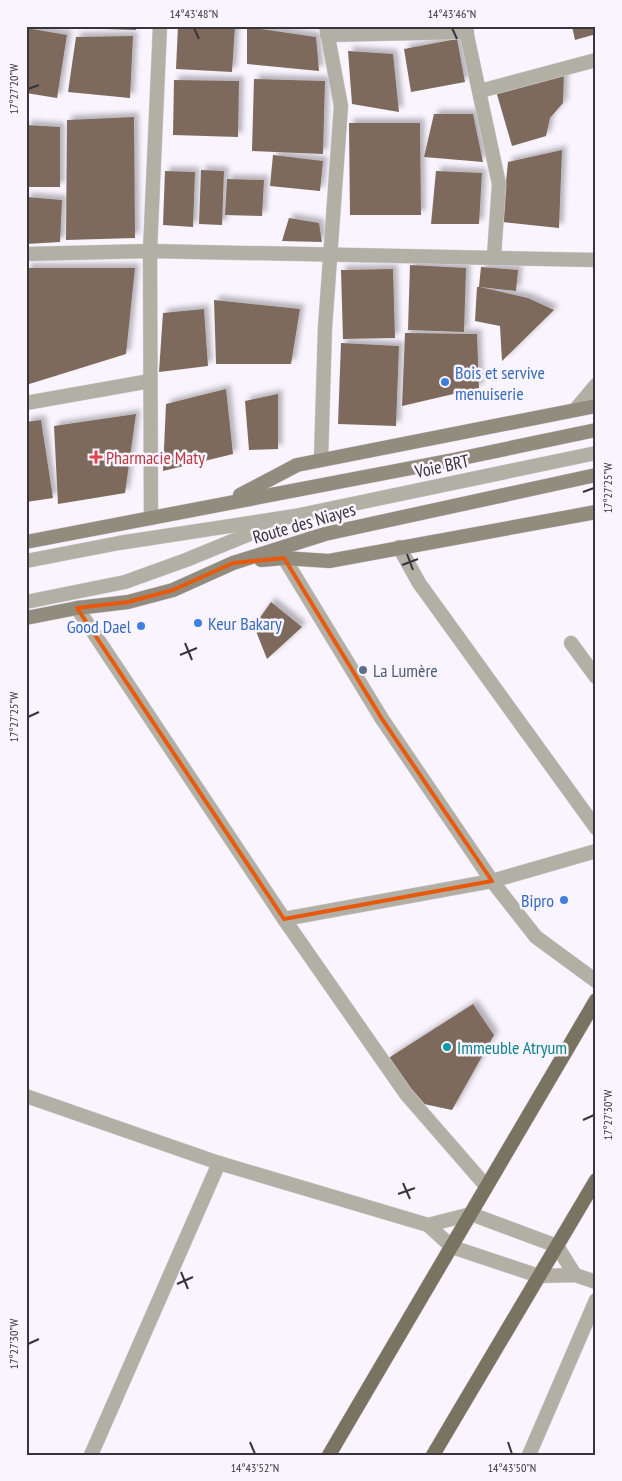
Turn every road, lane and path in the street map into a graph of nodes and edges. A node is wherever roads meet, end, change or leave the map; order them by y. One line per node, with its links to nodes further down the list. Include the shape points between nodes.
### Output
1 (160, 26): 6 (street)
2 (466, 29): 3 (street); 5 (street)
3 (326, 31): 8 (street, via 341,106)
4 (596, 60): 5 (street)
5 (480, 91): 9 (street, via 499,184)
6 (150, 251): 7 (street); 8 (street); 11 (street)
7 (26, 254)
8 (331, 254): 9 (street); 18 (street)
9 (494, 256): 10 (street)
10 (596, 260)
11 (150, 381): 13 (street); 23 (street)
12 (596, 385): 15 (street)
13 (26, 403)
14 (596, 406): 15 (main road)
15 (575, 410): 18 (main road)
16 (596, 430): 20 (main road, Route des Niayes)
17 (596, 453): 22 (street, Voie BRT)
18 (321, 459): 20 (main road, via 296,464)
19 (596, 475): 28 (main road, Route des Niayes, via 325,534)
20 (230, 501): 23 (main road, Route des Niayes)
21 (596, 512): 25 (main road)
22 (295, 516): 27 (street, Voie BRT); 29 (street, Voie BRT, via 125,582)
23 (151, 518): 24 (main road, Route des Niayes)
24 (26, 542)
25 (399, 546): 26 (main road, via 329,561); 34 (street, via 419,583)
26 (284, 558): 28 (main road); 36 (street, via 382,719)
27 (26, 560)
28 (233, 563): 30 (main road, Route des Niayes, via 174,590 128,602)
29 (26, 602)
30 (78, 608): 31 (main road, Route des Niayes); 37 (street)
31 (26, 618)
32 (570, 643): 33 (street)
33 (596, 677)
34 (596, 828)
35 (596, 852): 36 (street)
36 (492, 881): 37 (street); 38 (street, via 536,938)
37 (284, 920): 43 (street, via 406,1094)
38 (596, 981)
39 (596, 1000): 43 (main road)
40 (26, 1096): 41 (street)
41 (219, 1163): 45 (street); 52 (street)
42 (596, 1180): 46 (main road)
43 (486, 1186): 44 (main road)
44 (471, 1214): 45 (street); 46 (street); 47 (main road)
45 (428, 1225): 47 (street)
46 (557, 1246): 48 (street); 49 (main road)
47 (452, 1247): 49 (street); 53 (main road)
48 (575, 1275): 49 (street); 50 (street)
49 (539, 1276): 54 (main road)
50 (596, 1282)
51 (596, 1300): 55 (street)
52 (91, 1455)
53 (329, 1455)
54 (434, 1455)
55 (529, 1455)

